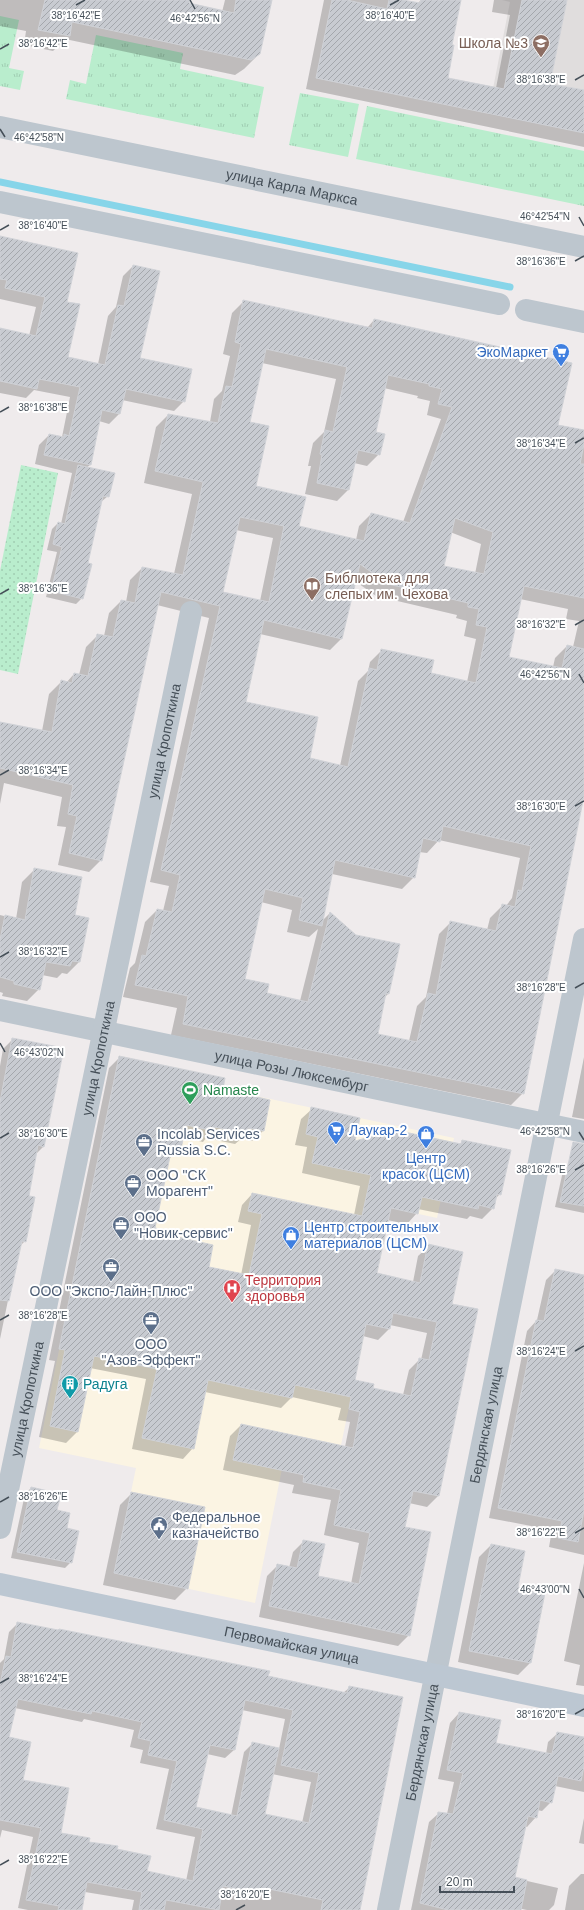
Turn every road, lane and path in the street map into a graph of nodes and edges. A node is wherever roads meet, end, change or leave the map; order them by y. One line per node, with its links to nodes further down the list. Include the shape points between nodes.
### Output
1 (0, 127): 3 (street, улица Карла Маркса)
2 (0, 202): 4 (street)
3 (584, 247)
4 (499, 304)
5 (526, 310): 6 (street)
6 (584, 322)
7 (191, 612): 10 (street, улица Кропоткина)
8 (584, 939): 11 (street, Бердянская улица)
9 (0, 1010): 10 (street, улица Розы Люксембург)
10 (104, 1032): 11 (street, улица Розы Люксембург); 13 (street, улица Кропоткина)
11 (547, 1125): 12 (street, улица Розы Люксембург); 15 (street, Бердянская улица)
12 (584, 1132)
13 (0, 1528)
14 (0, 1584): 15 (street, Первомайская улица)
15 (435, 1675): 16 (street, Первомайская улица); 17 (street, Бердянская улица)
16 (584, 1706)
17 (388, 1910)

